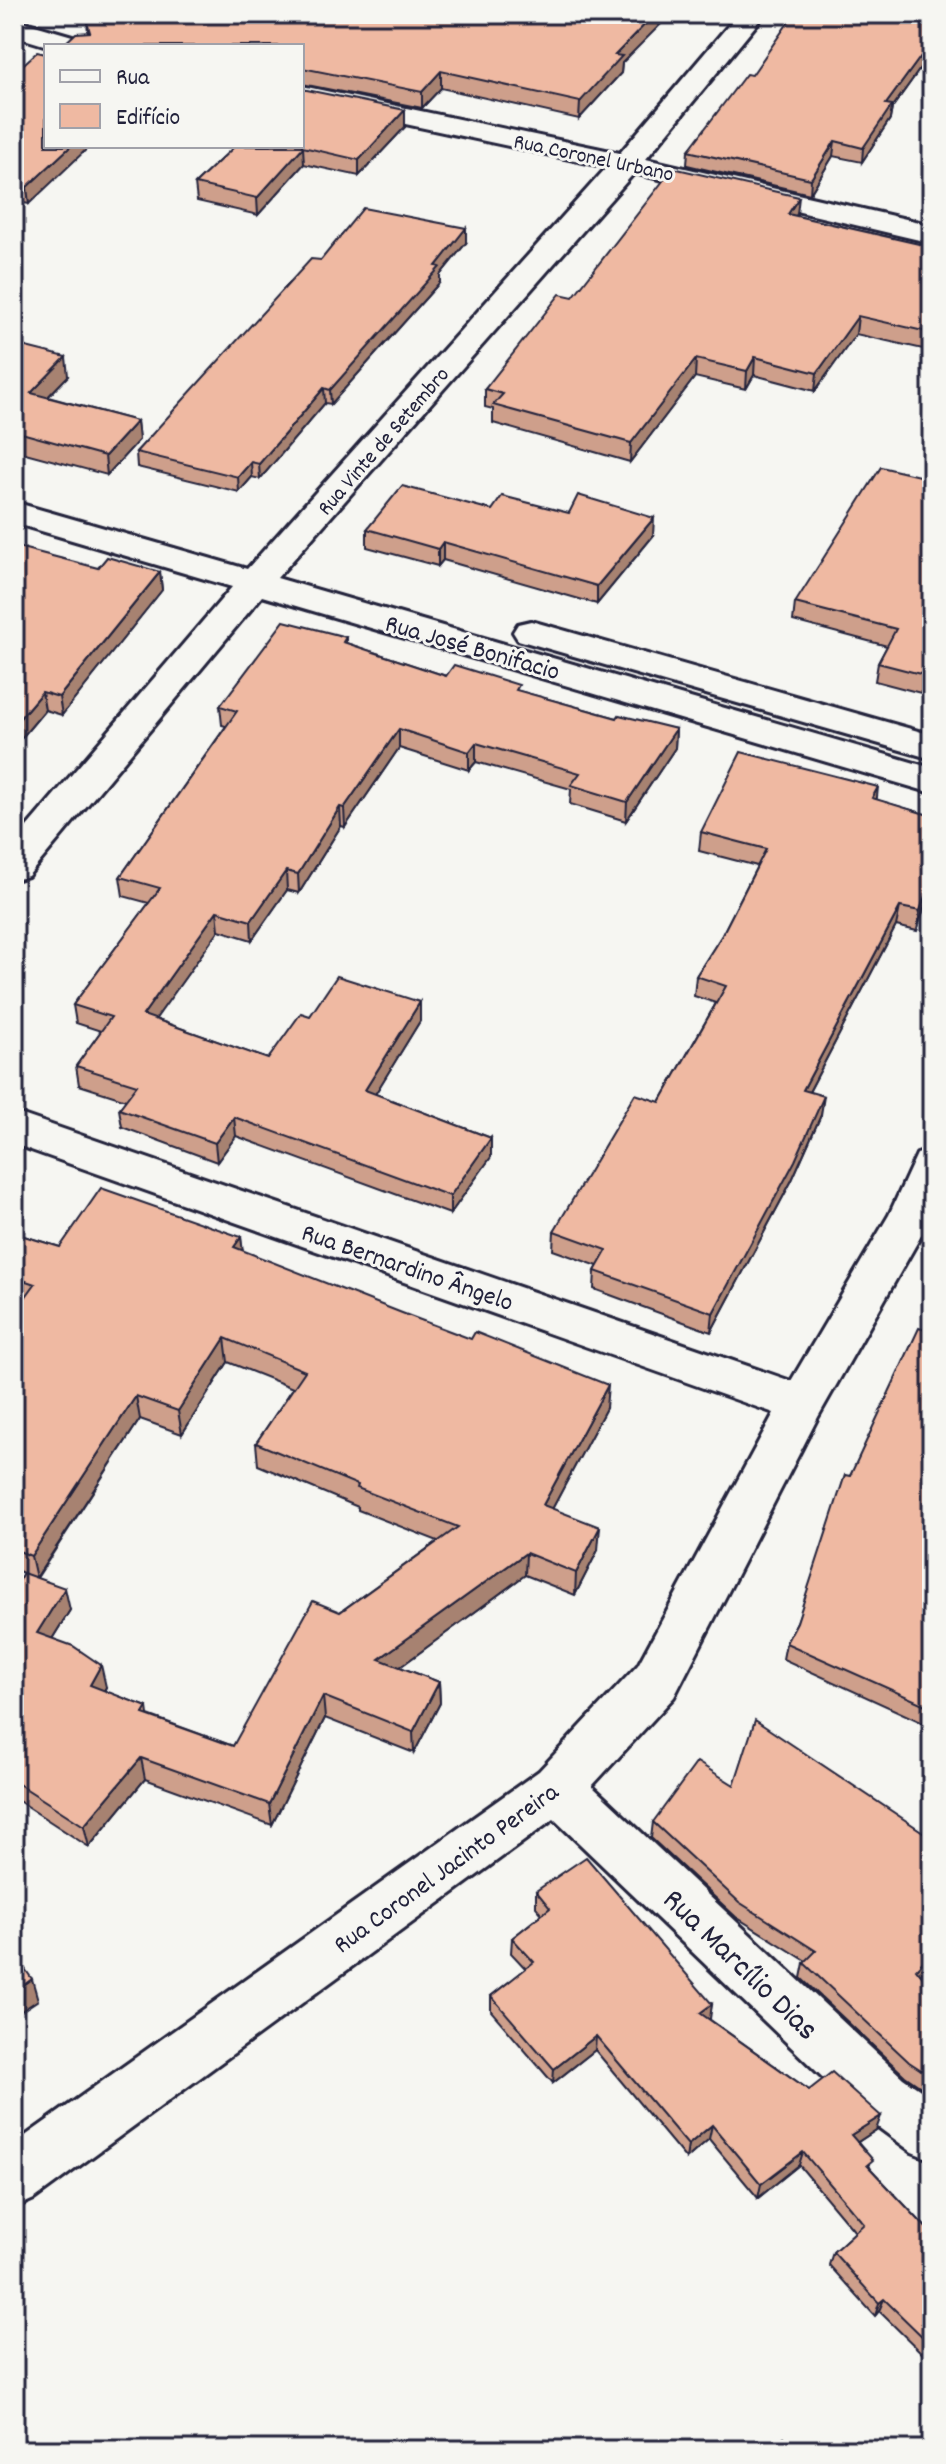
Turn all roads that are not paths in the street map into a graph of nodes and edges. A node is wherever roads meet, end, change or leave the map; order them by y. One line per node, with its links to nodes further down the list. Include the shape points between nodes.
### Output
1 (752, 14): 5 (street, Rua Vinte de Setembro)
2 (26, 30): 3 (street)
3 (70, 44)
4 (304, 94): 5 (street, Rua Coronel Urbano)
5 (627, 163): 6 (street, Rua Coronel Urbano); 9 (street, Rua Vinte de Setembro)
6 (932, 234)
7 (14, 481): 9 (street, Rua José Bonifacio)
8 (14, 512): 9 (street, Rua José Bonifacio)
9 (266, 570): 10 (street, Rua José Bonifacio); 11 (street, Rua José Bonifacio); 12 (street, Rua Vinte de Setembro)
10 (932, 747)
11 (932, 781)
12 (14, 867)
13 (14, 1128): 15 (street, Rua Bernardino Ângelo)
14 (932, 1165): 15 (street, Rua Coronel Jacinto Pereira, via 909,1218)
15 (802, 1404): 16 (street, Rua Coronel Jacinto Pereira, via 656,1681)
16 (557, 1787): 17 (street, Rua Marcílio Dias, via 883,2097); 18 (street, Rua Coronel Jacinto Pereira)
17 (932, 2132)
18 (14, 2179)

